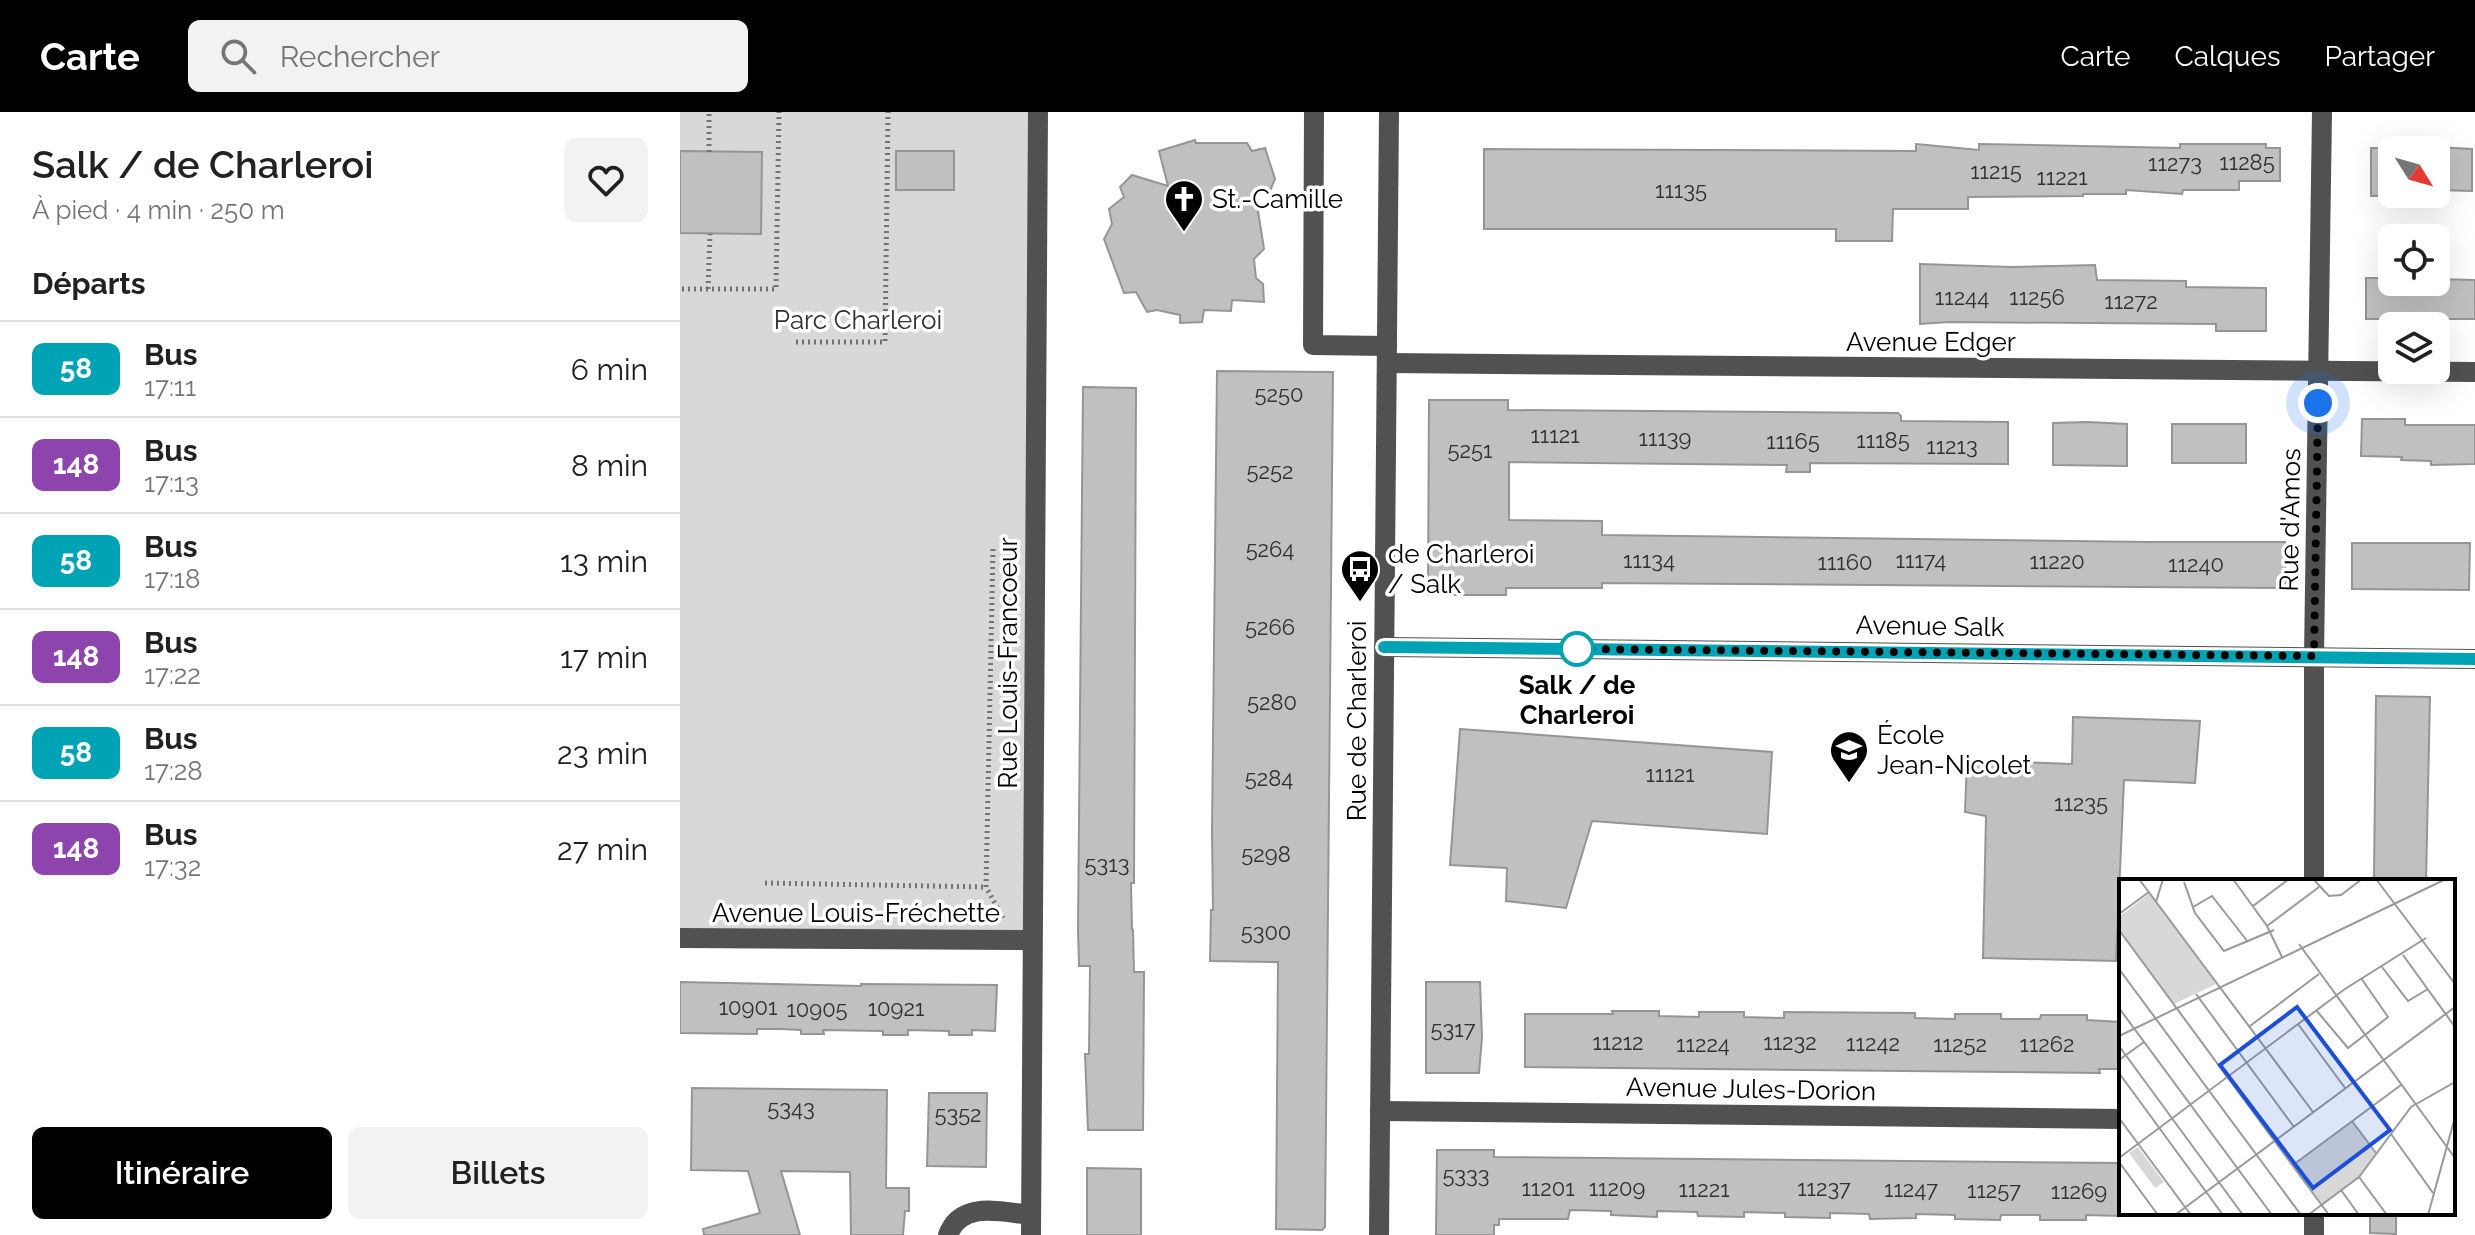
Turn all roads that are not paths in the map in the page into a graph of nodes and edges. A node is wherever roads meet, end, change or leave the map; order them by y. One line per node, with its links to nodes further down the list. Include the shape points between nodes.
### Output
1 (1038, 112): 13 (street, Rue Louis-Francoeur)
2 (1314, 112): 5 (street, Avenue Edger, via 1313,345)
3 (1389, 112): 5 (street, Rue de Charleroi)
4 (2322, 112): 6 (street, Rue d'Amos)
5 (1387, 354): 6 (street, Avenue Edger); 8 (street, Rue de Charleroi)
6 (2319, 371): 7 (street, Avenue Edger); 9 (street, Rue d'Amos)
7 (2475, 372)
8 (1384, 647): 9 (street, Avenue Salk); 14 (street, Rue de Charleroi)
9 (2314, 656): 10 (street, Avenue Salk); 11 (street, Rue d'Amos)
10 (2475, 659)
11 (2314, 879)
12 (680, 938): 13 (street, Avenue Louis-Fréchette)
13 (1023, 940): 16 (street, Rue Louis-Francoeur)
14 (1380, 1111): 15 (street, Avenue Jules-Dorion); 18 (street, Rue de Charleroi)
15 (2119, 1119)
16 (1031, 1225): 17 (street, Rue Louis-Francoeur, via 987,1211 969,1212 952,1224)
17 (948, 1235)
18 (1379, 1235)

